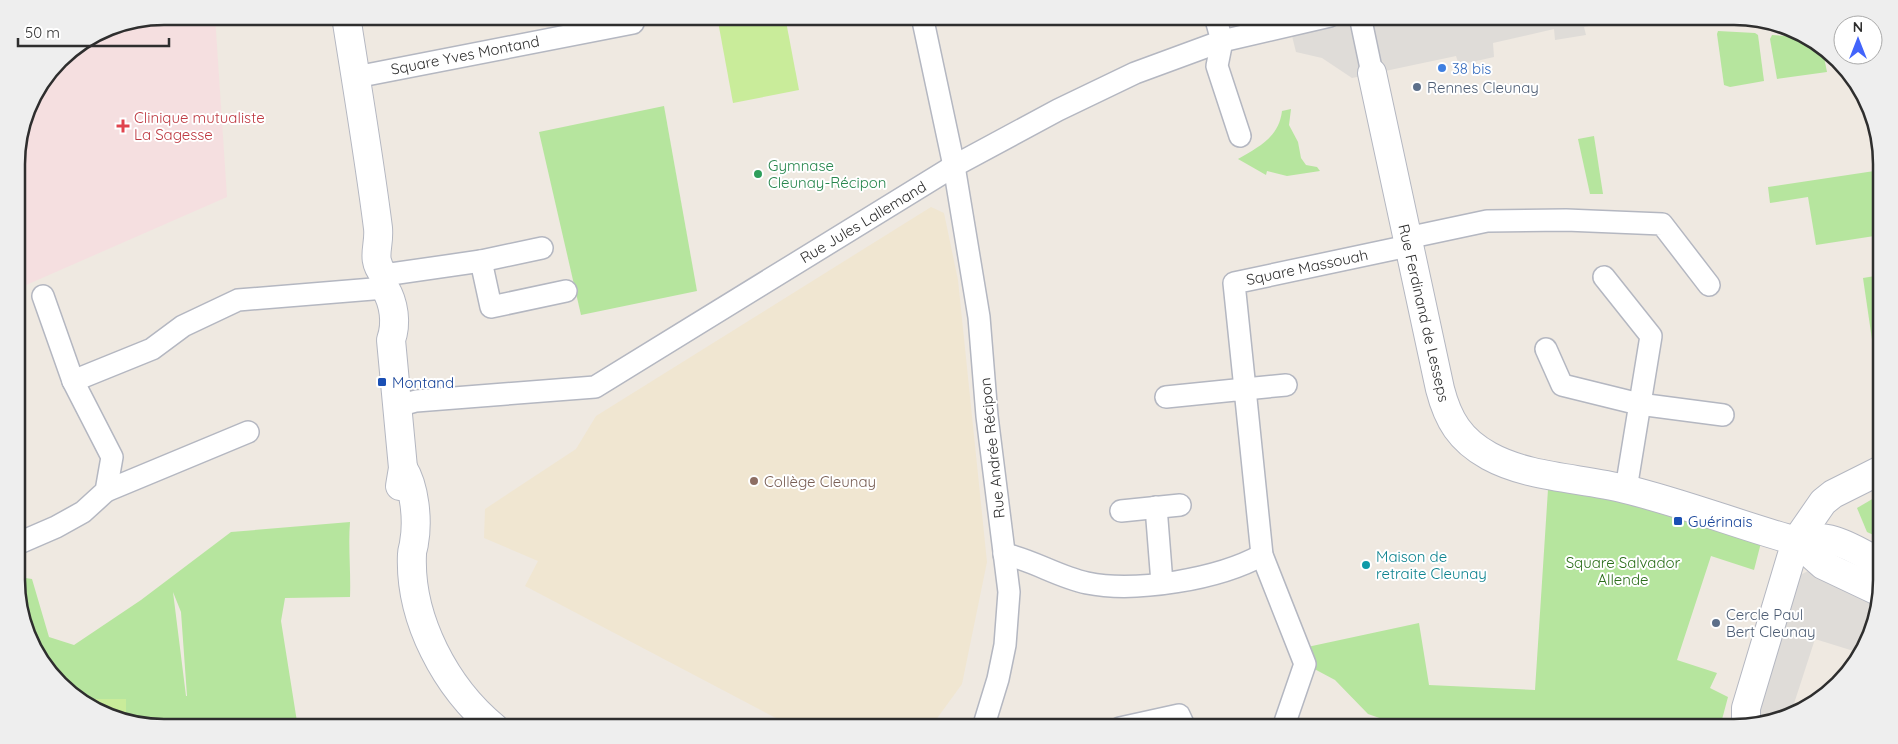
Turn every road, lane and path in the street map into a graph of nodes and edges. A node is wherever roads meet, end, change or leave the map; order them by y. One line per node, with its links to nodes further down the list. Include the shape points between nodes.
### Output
1 (347, 25): 9 (main road)
2 (623, 25): 9 (street, Square Yves Montand)
3 (924, 25): 11 (street, Rue Andrée Récipon)
4 (1218, 25): 7 (street)
5 (1291, 25): 7 (street, Rue Jules Lallemand)
6 (1362, 25): 8 (street, Rue Ferdinand de Lesseps)
7 (1222, 41): 10 (street, via 1216,66); 11 (street, Rue Jules Lallemand, via 1126,77)
8 (1372, 73): 12 (main road, Rue Ferdinand de Lesseps)
9 (356, 77): 16 (main road, via 378,233 377,263)
10 (1240, 136)
11 (954, 166): 26 (street, Rue Jules Lallemand, via 595,387); 37 (street, Rue Andrée Récipon, via 979,317)
12 (1407, 242): 17 (street, via 1487,221 1662,224); 23 (street, Square Massouah, via 1234,283); 30 (main road, Rue Ferdinand de Lesseps, via 1443,401 1450,421 1460,434 1489,456 1506,464)
13 (542, 248): 14 (street)
14 (481, 261): 16 (street); 18 (street, via 491,308)
15 (1604, 277): 25 (street, via 1651,336)
16 (385, 282): 21 (street, via 238,300 183,326 152,349); 26 (main road, via 381,306 384,327 391,340)
17 (1709, 285)
18 (566, 291)
19 (43, 296): 21 (street)
20 (1546, 349): 25 (street, via 1562,385)
21 (73, 381): 31 (street, via 112,457)
22 (1286, 385): 23 (street)
23 (1245, 389): 24 (street); 38 (street)
24 (1166, 397)
25 (1639, 404): 27 (street); 30 (street)
26 (398, 406): 42 (main road, via 403,468 400,485 403,534 412,553 417,599 426,632 436,656 467,700)
27 (1723, 415)
28 (248, 432): 31 (street)
29 (1873, 474): 36 (main road, via 1832,494)
30 (1626, 489): 36 (main road, Rue Ferdinand de Lesseps)
31 (106, 491): 35 (street, via 76,516)
32 (1180, 504): 33 (street)
33 (1156, 507): 34 (street); 40 (street)
34 (1121, 511)
35 (25, 540)
36 (1796, 541): 39 (main road, via 1809,536 1836,540); 41 (main road, via 1823,566); 47 (main road)
37 (1004, 554): 40 (street, via 1087,583 1120,586); 43 (street, Rue Andrée Récipon, via 1009,592 1005,645)
38 (1262, 555): 40 (street, via 1242,566 1211,576); 46 (street, via 1305,664)
39 (1873, 559)
40 (1162, 583)
41 (1873, 589)
42 (486, 719)
43 (986, 719)
44 (1161, 719): 45 (street, via 1179,715)
45 (1181, 719)
46 (1286, 719)
47 (1743, 719)

